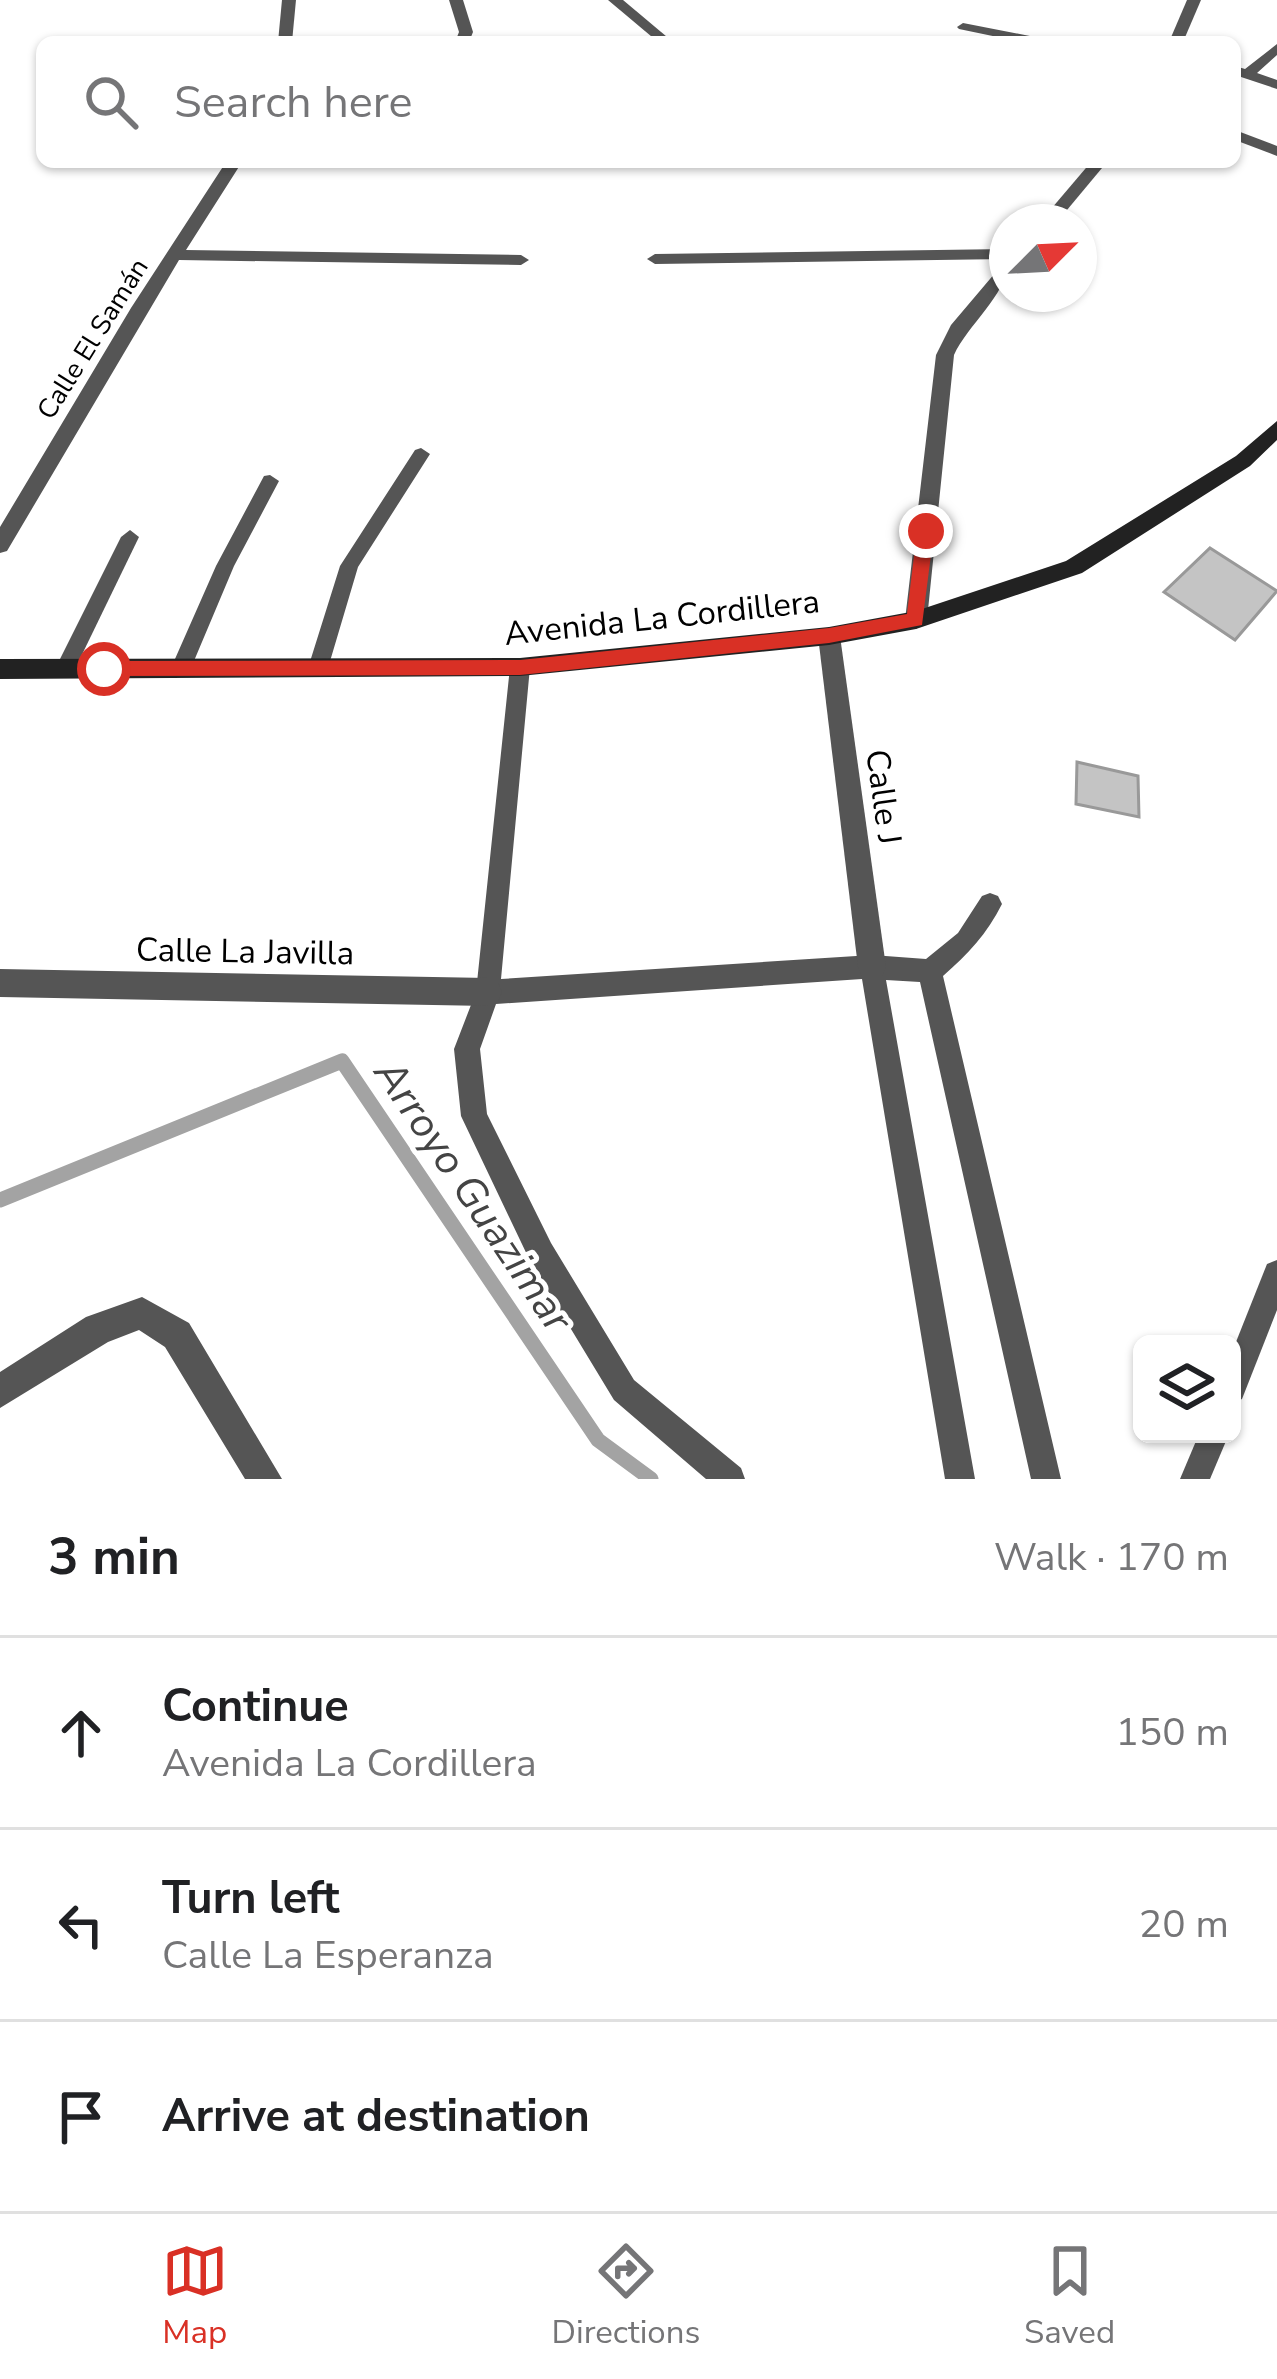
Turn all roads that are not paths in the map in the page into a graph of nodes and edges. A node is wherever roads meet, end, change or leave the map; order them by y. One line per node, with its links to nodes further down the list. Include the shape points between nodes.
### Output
1 (289, 0): 6 (street)
2 (456, 0): 7 (street)
3 (615, 0): 8 (street)
4 (1194, 0): 10 (street)
5 (963, 27): 9 (lane)
6 (286, 36)
7 (465, 36)
8 (659, 36)
9 (1009, 36)
10 (1179, 36)
11 (1277, 49): 12 (street)
12 (1241, 72): 13 (street)
13 (1277, 85)
14 (1241, 137): 15 (street)
15 (1277, 151)
16 (230, 168): 20 (street, Calle El Samán)
17 (1094, 168): 18 (street)
18 (1063, 204)
19 (989, 254): 21 (street)
20 (177, 255): 22 (street); 28 (street, Calle El Samán)
21 (655, 259)
22 (520, 260)
23 (989, 291): 29 (street, via 945,355)
24 (1277, 428): 29 (main road, Avenida La Cordillera, via 1243,461 1074,567)
25 (421, 454): 32 (lane, via 349,566)
26 (270, 482): 31 (lane)
27 (130, 537): 35 (lane)
28 (0, 545)
29 (916, 620): 30 (main road, Avenida La Cordillera)
30 (829, 636): 33 (main road, Avenida La Cordillera); 37 (street, Calle J)
31 (181, 668): 32 (main road, Avenida La Cordillera); 35 (main road, Avenida La Cordillera)
32 (317, 668): 33 (main road, Avenida La Cordillera)
33 (520, 668): 40 (lane)
34 (0, 669): 35 (main road, Avenida La Cordillera)
35 (64, 669)
36 (990, 904): 38 (lane, via 966,940)
37 (872, 967): 38 (lane); 40 (lane); 47 (lane)
38 (930, 971): 48 (lane)
39 (0, 983): 40 (street, Calle La Javilla)
40 (488, 992): 46 (lane, via 467,1049 474,1116 541,1252 624,1390)
41 (1277, 1274): 42 (lane)
42 (1241, 1366)
43 (0, 1391): 45 (street, via 98,1328 142,1313 177,1335)
44 (1210, 1443): 49 (lane)
45 (265, 1479)
46 (730, 1479)
47 (960, 1479)
48 (1046, 1479)
49 (1196, 1479)

